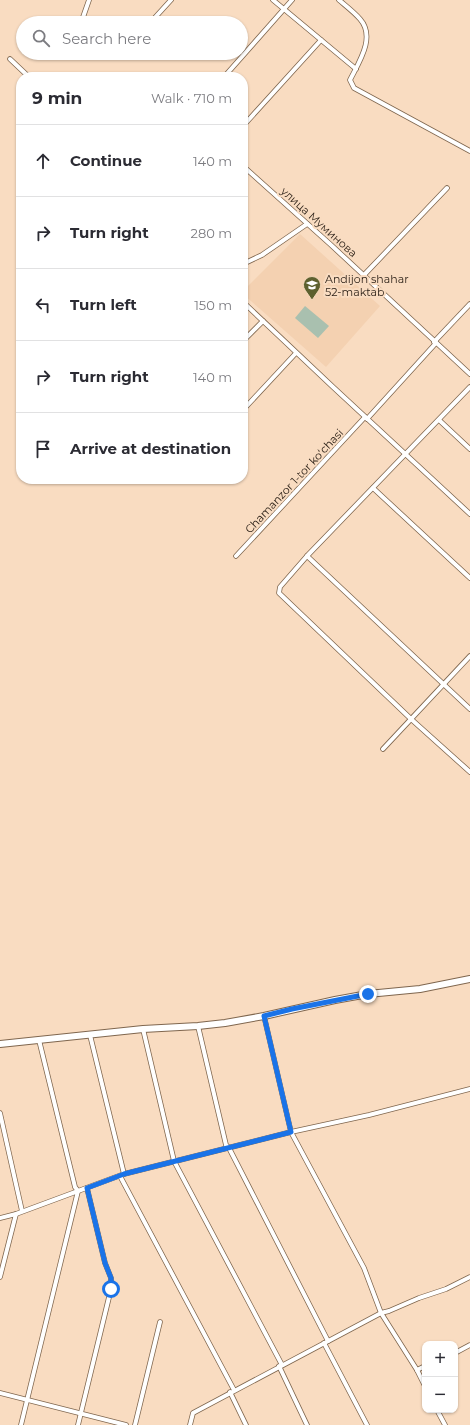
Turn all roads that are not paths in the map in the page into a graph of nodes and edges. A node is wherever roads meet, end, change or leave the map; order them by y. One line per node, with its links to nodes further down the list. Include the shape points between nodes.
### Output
1 (89, 0): 7 (street)
2 (171, 0): 8 (street)
3 (273, 0): 6 (street)
4 (292, 0): 6 (street)
5 (339, 0): 13 (street, via 360,19 368,38)
6 (285, 10): 9 (street); 10 (street)
7 (83, 16)
8 (156, 16)
9 (321, 40): 13 (street); 16 (street)
10 (248, 51)
11 (10, 59): 14 (street)
12 (239, 60): 15 (street)
13 (356, 69): 17 (street, via 350,80 354,88)
14 (24, 72)
15 (229, 72)
16 (248, 120)
17 (470, 151)
18 (248, 171): 20 (street, улица Муминова)
19 (447, 188): 22 (street)
20 (307, 224): 21 (street); 22 (street, улица Муминова)
21 (248, 262)
22 (364, 276): 27 (street, улица Муминова)
23 (470, 304): 27 (street, Chamanzor 1-tor koʻchasi)
24 (248, 307): 25 (street)
25 (262, 321): 26 (street); 28 (street)
26 (248, 336)
27 (435, 342): 29 (street, улица Муминова); 32 (street, Chamanzor 1-tor koʻchasi)
28 (296, 352): 31 (street); 32 (street)
29 (470, 374)
30 (470, 386): 33 (street)
31 (248, 405)
32 (366, 418): 35 (street); 38 (street, Chamanzor 1-tor koʻchasi)
33 (439, 420): 34 (street); 35 (street)
34 (470, 449)
35 (406, 454): 36 (street); 37 (street)
36 (373, 488): 39 (street); 40 (street)
37 (470, 514)
38 (236, 556)
39 (307, 556): 42 (street); 44 (street, via 280,587 279,593)
40 (470, 578)
41 (470, 656): 42 (street)
42 (443, 684): 43 (street); 44 (street)
43 (470, 709)
44 (411, 719): 45 (street); 46 (street)
45 (383, 749)
46 (470, 772)
47 (470, 979): 48 (street, via 420,989 361,995)
48 (264, 1016): 49 (street); 56 (street)
49 (198, 1026): 50 (street); 57 (street, via 226,1145)
50 (143, 1029): 51 (street); 58 (street)
51 (90, 1035): 52 (street); 59 (street)
52 (39, 1040): 53 (street); 61 (street)
53 (0, 1044)
54 (470, 1089): 56 (street)
55 (0, 1113): 62 (street)
56 (291, 1132): 57 (street); 67 (street, via 364,1268)
57 (229, 1148): 58 (street); 69 (street)
58 (174, 1161): 59 (street); 73 (street)
59 (122, 1175): 60 (street); 77 (street)
60 (87, 1188): 61 (street); 80 (street, via 111,1278 111,1289)
61 (78, 1191): 62 (street); 79 (street)
62 (22, 1211): 63 (street)
63 (16, 1214): 64 (street); 65 (street)
64 (0, 1218)
65 (0, 1277)
66 (470, 1277): 67 (street, via 446,1289)
67 (381, 1313): 69 (street); 75 (street)
68 (160, 1322): 85 (street)
69 (328, 1341): 70 (street)
70 (324, 1343): 73 (street); 89 (street)
71 (470, 1345): 72 (street)
72 (458, 1351)
73 (280, 1366): 77 (street); 88 (street)
74 (422, 1368): 75 (street)
75 (417, 1370): 76 (street)
76 (422, 1380)
77 (232, 1391): 86 (street, via 193,1413); 87 (street)
78 (0, 1393): 79 (street)
79 (28, 1400): 80 (street); 82 (street)
80 (81, 1413): 83 (street); 84 (street)
81 (439, 1413): 90 (street)
82 (22, 1425)
83 (78, 1425)
84 (126, 1425)
85 (135, 1425)
86 (190, 1425)
87 (246, 1425)
88 (308, 1425)
89 (367, 1425)
90 (445, 1425)

